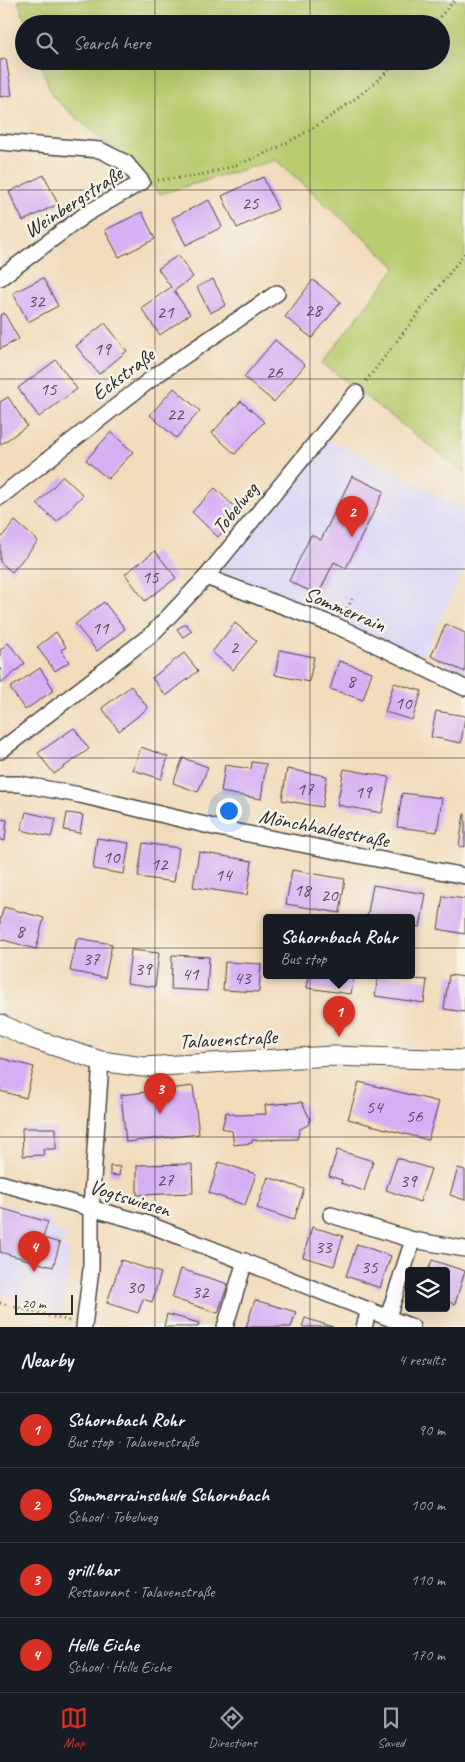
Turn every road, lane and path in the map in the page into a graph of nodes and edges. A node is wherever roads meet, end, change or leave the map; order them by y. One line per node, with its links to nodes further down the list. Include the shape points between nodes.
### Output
1 (455, 0): 2 (path)
2 (441, 15)
3 (389, 70): 5 (path, via 370,89 323,122 265,153 204,174)
4 (0, 142): 5 (street, Weinbergstraße, via 100,150 126,163)
5 (142, 182): 7 (street, Weinbergstraße, via 86,214)
6 (465, 253): 9 (path)
7 (0, 278)
8 (277, 293): 10 (street, Eckstraße, via 155,376)
9 (356, 393): 11 (street, Tobelweg)
10 (0, 497)
11 (206, 577): 12 (street, Sommerrain, via 339,628); 13 (street, Tobelweg, via 152,634)
12 (465, 688)
13 (0, 751)
14 (0, 784): 15 (street, Mönchhaldestraße, via 20,784 80,795 228,830)
15 (465, 876)
16 (0, 1024): 18 (street, Talauenstraße, via 33,1039)
17 (465, 1060): 18 (street, Talauenstraße, via 332,1056 143,1067)
18 (101, 1061): 20 (street)
19 (0, 1183): 20 (street, Vogtswiesen)
20 (91, 1209): 24 (street, Vogtswiesen, via 145,1223); 28 (street, via 91,1269)
21 (331, 1215): 22 (street)
22 (413, 1240): 23 (street); 27 (street)
23 (465, 1249)
24 (244, 1261): 26 (street, Vogtswiesen); 29 (street)
25 (0, 1303): 28 (path)
26 (369, 1310): 27 (street, Vogtswiesen); 30 (street)
27 (388, 1317): 31 (street, Vogtswiesen)
28 (85, 1326)
29 (225, 1327)
30 (364, 1327)
31 (412, 1327)

